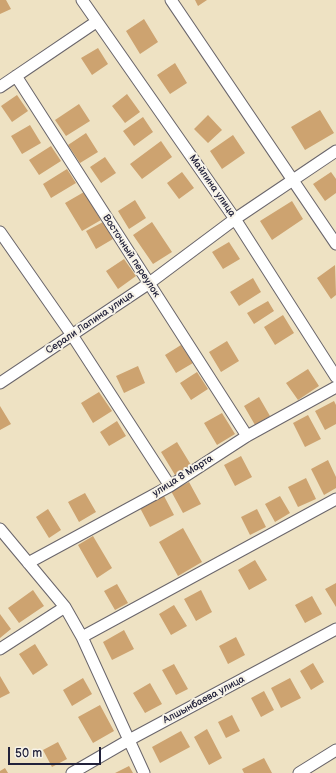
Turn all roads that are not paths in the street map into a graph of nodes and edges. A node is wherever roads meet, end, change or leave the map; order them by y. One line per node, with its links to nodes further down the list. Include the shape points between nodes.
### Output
1 (82, 0): 3 (street, Майлина улица)
2 (171, 0): 7 (street)
3 (96, 22): 4 (street); 8 (street, Майлина улица)
4 (16, 76): 5 (street); 11 (street, Восточный переулок)
5 (0, 87)
6 (336, 151): 7 (street, Серали Лапина улица)
7 (293, 180): 8 (street, Серали Лапина улица); 10 (street)
8 (236, 220): 11 (street, Серали Лапина улица); 13 (street, Майлина улица)
9 (0, 232): 12 (street)
10 (336, 244)
11 (148, 284): 12 (street, Серали Лапина улица); 16 (street, Восточный переулок)
12 (72, 335): 14 (street, Серали Лапина улица); 17 (street)
13 (336, 377)
14 (0, 383)
15 (336, 387): 16 (street, улица 8 Марта)
16 (247, 436): 17 (street, улица 8 Марта)
17 (170, 486): 20 (street, улица 8 Марта)
18 (336, 499): 23 (street)
19 (0, 529): 20 (street)
20 (28, 563): 21 (street)
21 (65, 607): 23 (street); 24 (street)
22 (336, 629): 25 (street, Алшынбаева улица)
23 (82, 637): 25 (street)
24 (0, 649)
25 (129, 740): 27 (street, Алшынбаева улица); 28 (street)
26 (336, 750): 29 (street)
27 (72, 773)
28 (144, 773)
29 (299, 773)

